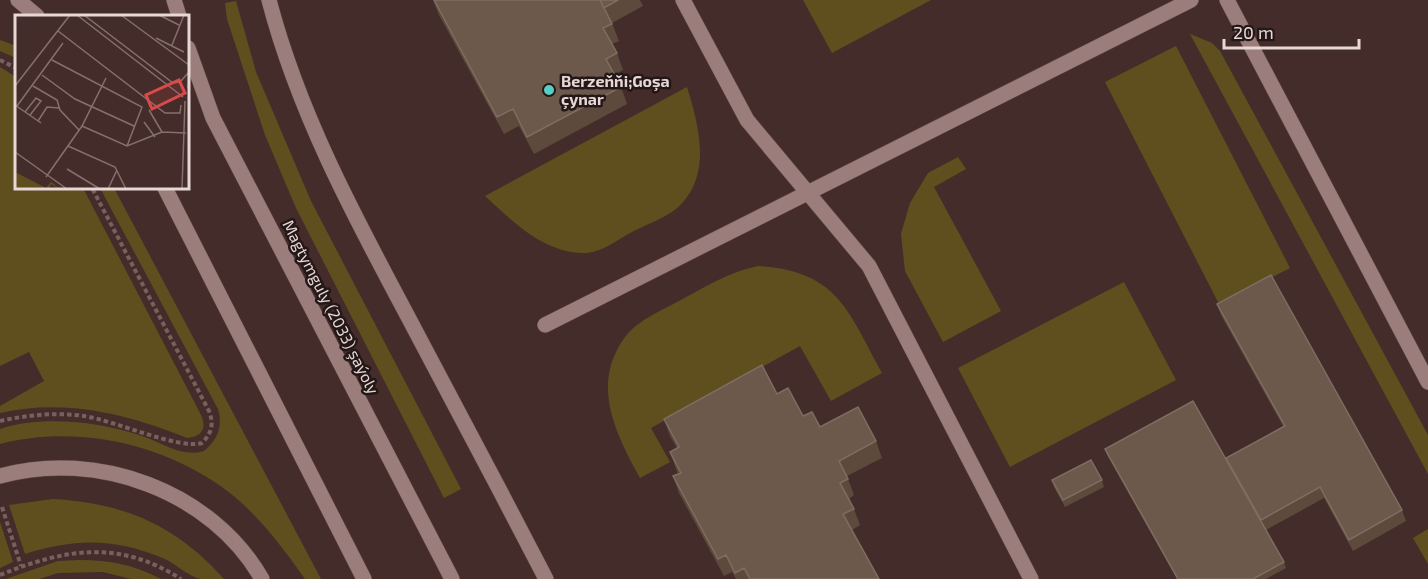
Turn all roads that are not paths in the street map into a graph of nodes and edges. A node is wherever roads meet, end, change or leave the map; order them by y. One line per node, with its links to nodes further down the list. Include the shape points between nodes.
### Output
1 (18, 0): 7 (street)
2 (174, 0): 8 (street)
3 (269, 0): 18 (street, via 307,112 341,191)
4 (683, 0): 11 (street, via 747,120)
5 (1191, 0): 11 (street)
6 (1227, 0): 13 (street)
7 (36, 15)
8 (179, 15)
9 (189, 51): 17 (street, Magtymguly (2033) şaýoly, via 213,118)
10 (166, 189): 16 (street)
11 (808, 193): 12 (street); 19 (street, via 869,266)
12 (545, 326)
13 (1428, 382)
14 (0, 476): 15 (street, via 52,468 88,468 145,483 210,519 233,540)
15 (262, 579)
16 (364, 579)
17 (452, 579)
18 (546, 579)
19 (1031, 579)

